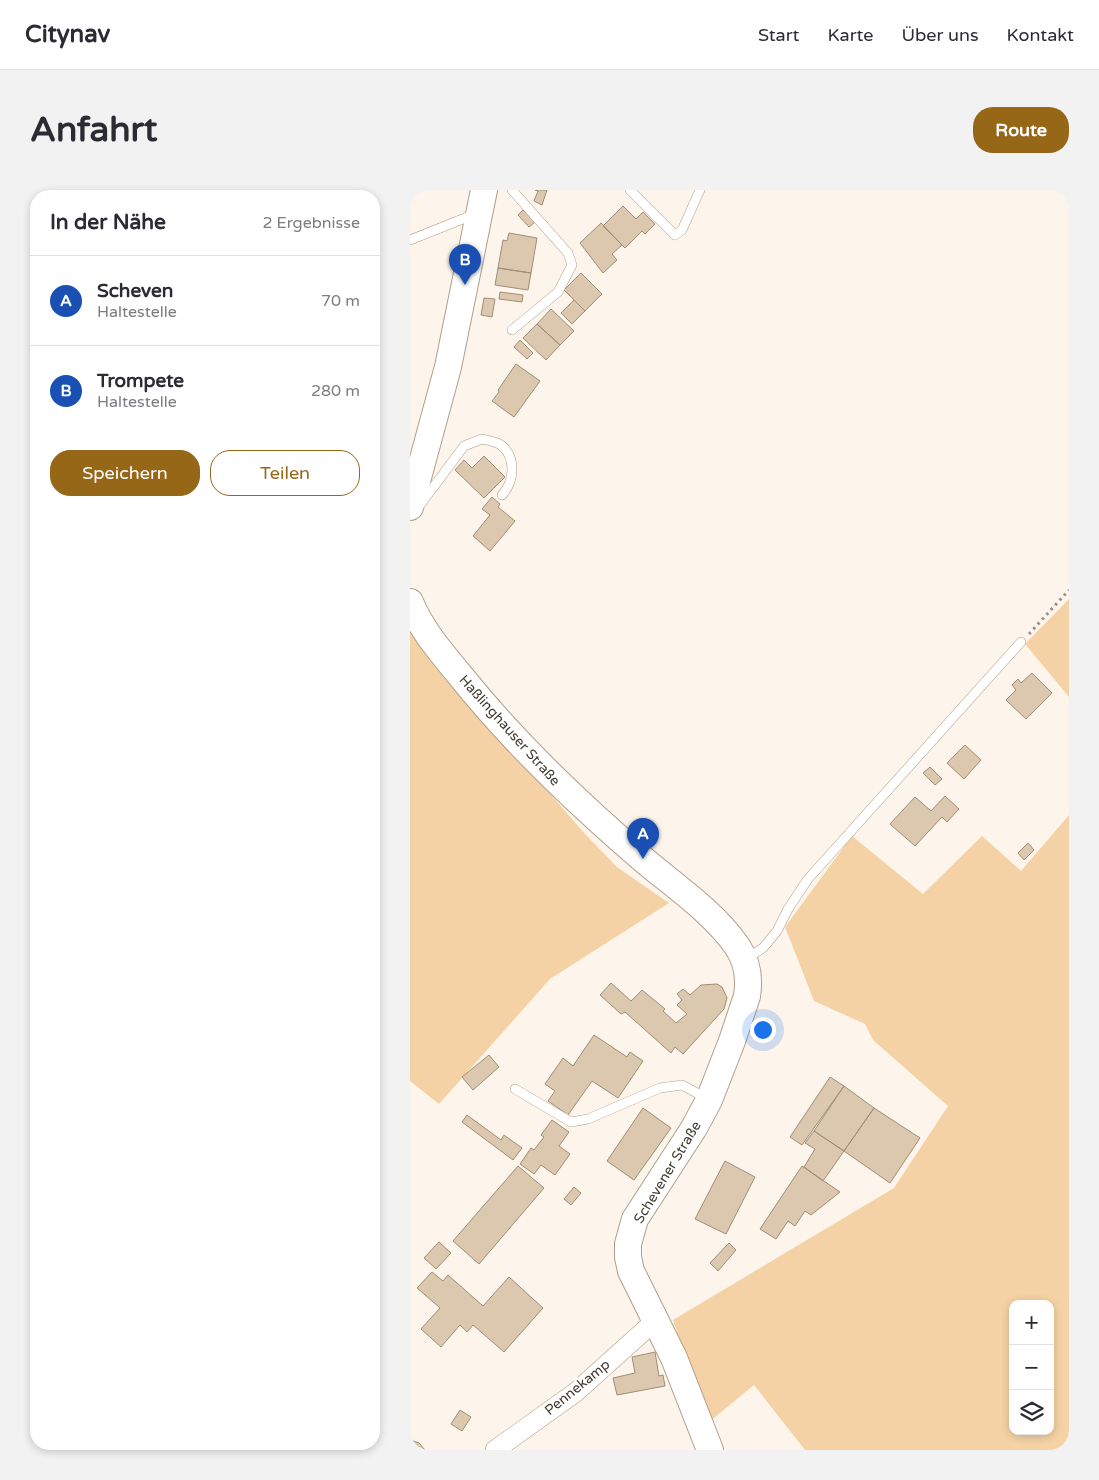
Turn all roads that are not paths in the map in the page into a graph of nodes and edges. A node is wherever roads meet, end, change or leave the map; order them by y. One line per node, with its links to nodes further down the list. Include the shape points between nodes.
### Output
1 (512, 190): 6 (lane, via 568,253 572,265 558,292)
2 (630, 190): 3 (lane, via 674,235 682,230)
3 (700, 190)
4 (482, 201): 5 (lane); 8 (main road, via 448,367)
5 (410, 240)
6 (512, 330)
7 (502, 495): 9 (lane, via 510,486 512,462 501,445 482,438 464,446)
8 (410, 507)
9 (410, 517)
10 (410, 602): 12 (main road, Haßlinghauser Straße, via 431,640 544,771 714,920)
11 (1021, 642): 12 (lane, via 808,879 764,948)
12 (741, 953): 14 (main road, Schevener Straße, via 749,984 732,1041)
13 (516, 1089): 14 (lane, via 571,1122 597,1116 660,1088 682,1085)
14 (708, 1100): 15 (main road, Schevener Straße, via 684,1145 635,1219 630,1234 628,1257 631,1271)
15 (656, 1320): 16 (street, Pennekamp, via 576,1392); 17 (main road, Schevener Straße)
16 (495, 1450)
17 (710, 1450)

